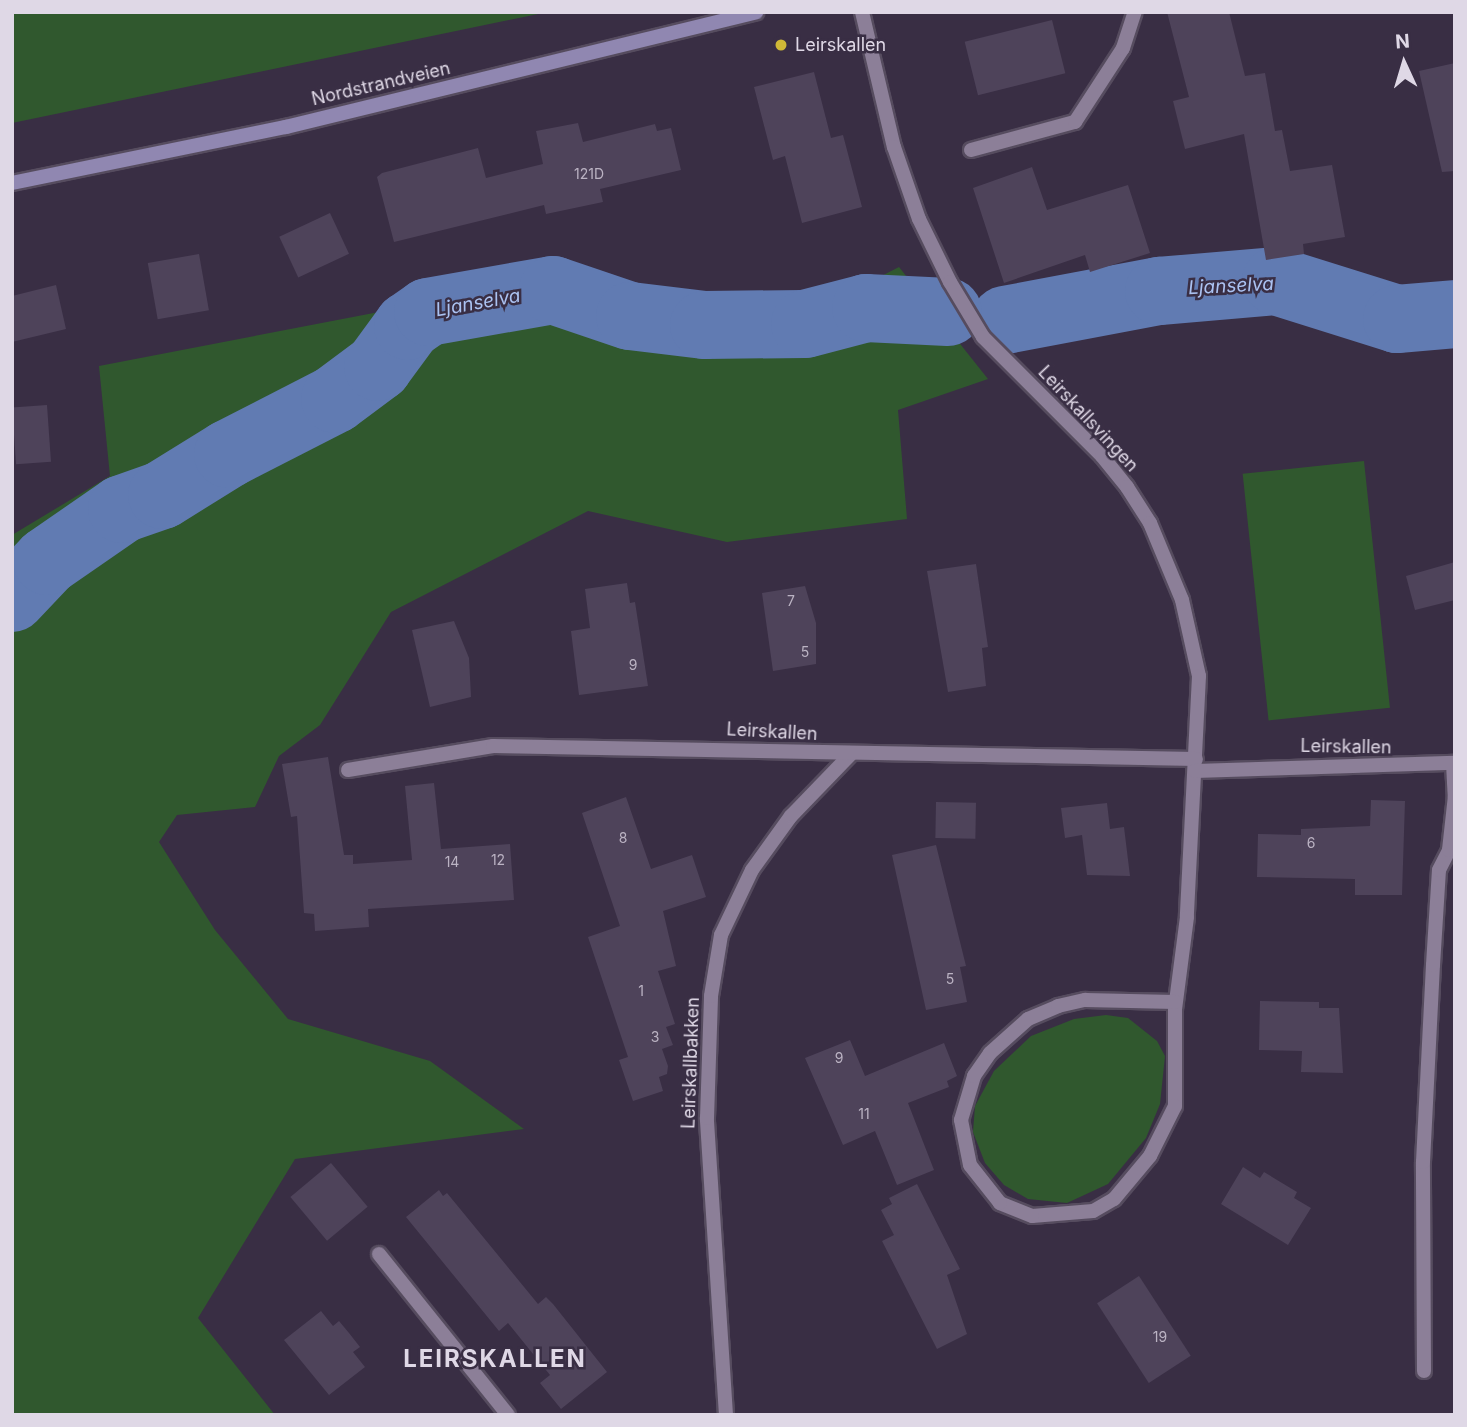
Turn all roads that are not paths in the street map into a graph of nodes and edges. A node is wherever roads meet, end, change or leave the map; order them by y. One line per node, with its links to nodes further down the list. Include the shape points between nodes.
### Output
1 (756, 12): 5 (main road, Nordstrandveien, via 286,127)
2 (862, 12): 8 (street, Leirskallsvingen, via 894,147 919,219 950,282 983,337 1102,456 1150,523 1182,600 1199,676)
3 (1135, 12): 4 (street, via 1123,48 1075,122)
4 (971, 150)
5 (12, 183)
6 (850, 755): 8 (street, Leirskallen); 9 (street, Leirskallen, via 493,746); 15 (street, Leirskallbakken, via 791,816 752,870 722,935 711,996 707,1118)
7 (1454, 763): 8 (street, Leirskallen); 10 (street)
8 (1196, 765): 11 (street, Leirskallsvingen, via 1187,917)
9 (348, 770)
10 (1455, 796): 13 (street, via 1449,850 1439,870 1432,992 1423,1176)
11 (1175, 1002): 11 (street, Leirskallsvingen, via 1175,1106 1150,1156 1133,1178 1114,1199 1093,1211 1068,1217 1032,1216 1000,1203 970,1165 961,1120 974,1076 990,1053 1028,1019 1058,1006 1085,1000)
12 (379, 1254): 14 (street)
13 (1424, 1371)
14 (509, 1415)
15 (726, 1415)

